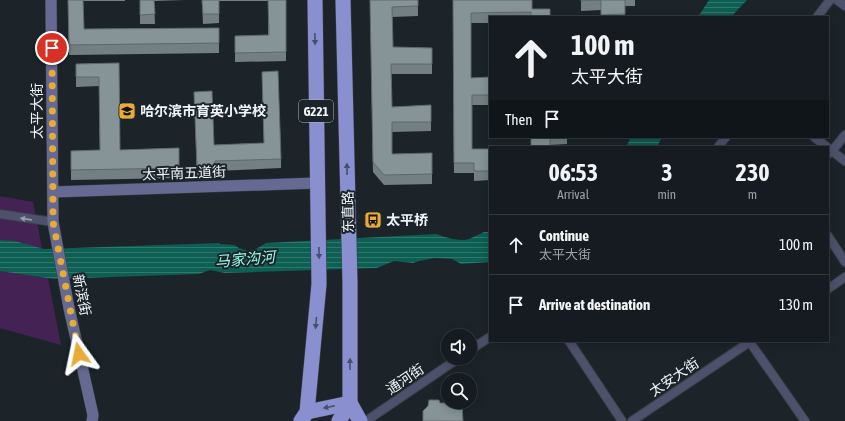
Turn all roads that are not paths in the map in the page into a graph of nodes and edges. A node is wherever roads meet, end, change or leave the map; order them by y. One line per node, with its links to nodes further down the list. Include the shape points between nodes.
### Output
1 (51, 0): 16 (street, 太平大街)
2 (315, 0): 15 (highway, G221, one-way to 15)
3 (343, 0): 29 (highway, 东直路 / G221, one-way to 3, via 350,284)
4 (830, 0): 7 (street)
5 (837, 0): 6 (street)
6 (845, 6)
7 (818, 16)
8 (845, 135): 13 (street)
9 (725, 138): 11 (street)
10 (815, 138): 12 (street)
11 (719, 146)
12 (824, 146)
13 (829, 150): 14 (street)
14 (845, 161)
15 (317, 183): 16 (street, 太平南五道街); 30 (highway, G221, one-way to 30, via 319,284)
16 (53, 192): 18 (street, 太平大街)
17 (0, 214): 18 (street, one-way to 17)
18 (53, 222): 31 (street, 新滨街, via 93,415)
19 (829, 238): 20 (street)
20 (845, 262)
21 (845, 277): 22 (street)
22 (829, 288)
23 (489, 338): 27 (street)
24 (570, 342): 35 (street)
25 (749, 342): 36 (street, 太安大街)
26 (751, 342): 37 (street)
27 (477, 345)
28 (449, 365): 34 (street, 通河街)
29 (350, 403): 30 (highway, one-way to 30); 32 (highway); 33 (highway)
30 (308, 418)
31 (92, 421)
32 (339, 421)
33 (360, 421)
34 (366, 421)
35 (622, 421)
36 (632, 421)
37 (805, 421)

